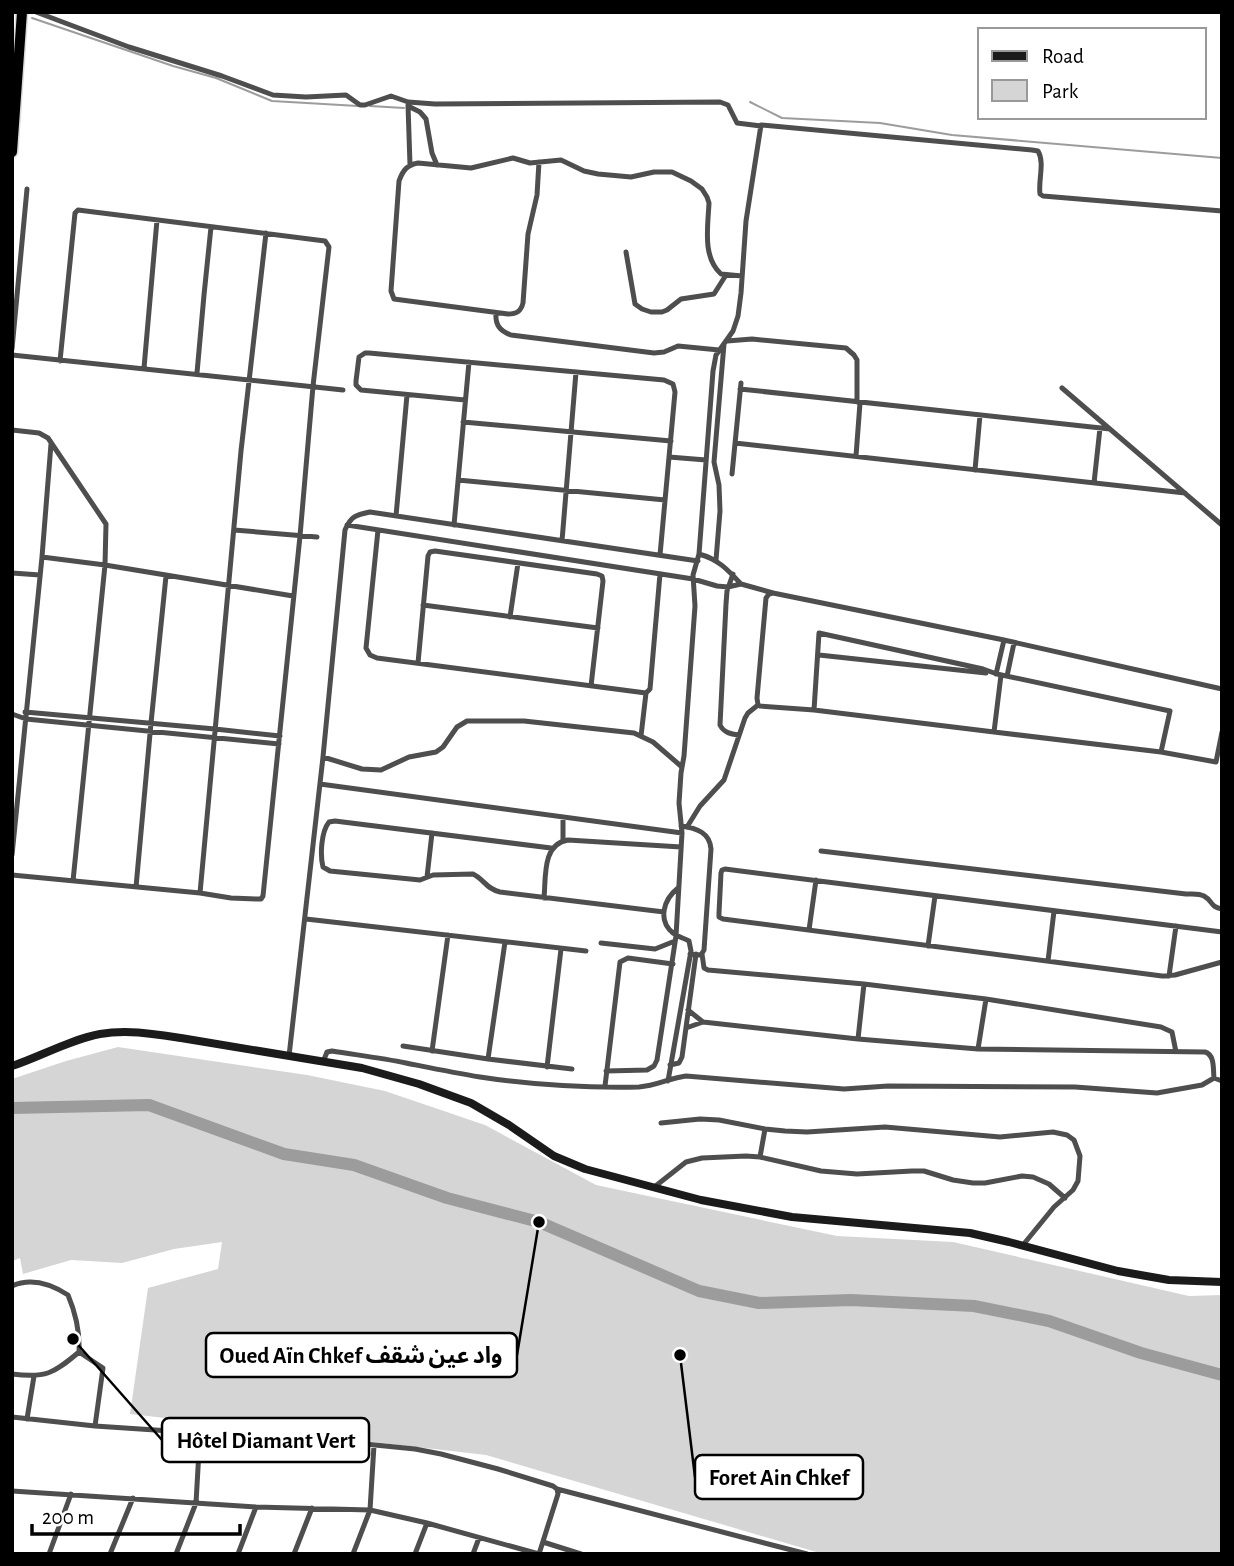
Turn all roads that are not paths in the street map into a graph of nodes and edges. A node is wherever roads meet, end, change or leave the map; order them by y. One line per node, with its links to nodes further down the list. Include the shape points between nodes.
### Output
1 (22, 12): 5 (highway)
2 (36, 12): 3 (street, via 273,95 346,95 360,105 391,96)
3 (408, 104): 4 (street, via 720,102 728,105 737,123); 7 (street); 8 (street, via 426,119)
4 (761, 126): 10 (street, via 1038,151 1043,196); 16 (street)
5 (12, 152)
6 (539, 162): 8 (street, via 513,158 471,167); 15 (street, via 561,160 584,171 623,176 672,172 691,181 707,197 710,254 714,266); 17 (street, via 522,307 513,314)
7 (410, 165): 8 (street); 17 (street, via 399,181 391,296 398,301)
8 (437, 165)
9 (27, 190): 19 (street)
10 (1222, 211)
11 (157, 220): 12 (street); 22 (street, via 83,209 75,213); 24 (street)
12 (211, 227): 13 (street); 26 (street)
13 (266, 233): 27 (street); 28 (street, via 325,241 329,247)
14 (626, 252): 15 (street, via 635,304 652,312 667,310 681,299 714,293)
15 (726, 275): 16 (street)
16 (743, 275): 18 (street, via 738,316)
17 (496, 313): 20 (street, via 499,328 512,335 654,353 678,346)
18 (725, 342): 20 (street); 33 (street, via 752,339 846,348 857,360); 65 (street, via 714,462 720,511)
19 (12, 349)
20 (719, 350): 45 (street)
21 (12, 355): 22 (street)
22 (60, 361): 24 (street)
23 (469, 362): 25 (street); 31 (street, via 369,353 359,358 359,388); 32 (street)
24 (144, 368): 26 (street)
25 (576, 372): 39 (street); 40 (street, via 673,384)
26 (197, 373): 27 (street)
27 (249, 380): 28 (street); 57 (street)
28 (313, 386): 30 (street); 59 (street)
29 (1062, 388): 37 (street)
30 (343, 390)
31 (407, 395): 32 (street); 53 (street)
32 (465, 400): 35 (street)
33 (858, 402): 34 (street); 42 (street, via 740,386); 43 (street)
34 (980, 415): 36 (street); 46 (street)
35 (463, 422): 39 (street); 48 (street)
36 (1100, 428): 37 (street); 49 (street)
37 (1111, 429): 51 (street)
38 (12, 430): 41 (street, via 43,434)
39 (571, 432): 40 (street); 50 (street)
40 (671, 441): 44 (street)
41 (51, 443): 63 (street); 67 (street, via 106,524)
42 (735, 443): 43 (street); 47 (street)
43 (856, 456): 46 (street)
44 (669, 457): 45 (street); 52 (street)
45 (706, 460): 64 (street)
46 (975, 470): 49 (street)
47 (732, 474)
48 (458, 480): 50 (street); 55 (street)
49 (1094, 483): 51 (street)
50 (566, 490): 52 (street); 61 (street)
51 (1185, 494): 56 (street)
52 (665, 500): 62 (street)
53 (396, 516): 54 (street, via 370,512); 55 (street)
54 (347, 525): 58 (street); 107 (street)
55 (454, 525): 61 (street)
56 (1222, 525)
57 (234, 530): 59 (street); 75 (street)
58 (378, 530): 69 (street); 85 (street, via 367,652 373,657)
59 (300, 536): 60 (street); 78 (street)
60 (317, 537)
61 (562, 541): 62 (street)
62 (660, 555): 64 (street)
63 (42, 557): 67 (street); 71 (street)
64 (699, 557): 65 (street); 73 (street)
65 (716, 560): 70 (street)
66 (518, 563): 79 (street, via 430,552); 80 (street); 81 (street, via 602,576)
67 (105, 565): 72 (street); 94 (street)
68 (12, 573): 71 (street)
69 (660, 574): 73 (street); 89 (street, via 650,689)
70 (733, 574): 74 (street); 76 (street)
71 (40, 575): 93 (street)
72 (166, 576): 75 (street); 95 (street)
73 (693, 579): 76 (street); 108 (street, via 695,606)
74 (741, 584): 76 (street); 77 (street)
75 (229, 586): 78 (street); 97 (street)
76 (729, 586): 103 (street, via 720,725)
77 (773, 593): 82 (street); 90 (street, via 766,598)
78 (293, 596): 101 (street)
79 (423, 606): 80 (street); 85 (street)
80 (510, 617): 81 (street)
81 (598, 628): 87 (street)
82 (1004, 640): 83 (street); 86 (street)
83 (1014, 643): 86 (street); 88 (street)
84 (819, 654): 86 (street); 86 (street, via 819,633); 91 (street)
85 (418, 663): 87 (street)
86 (1002, 675): 99 (street); 106 (street, via 1170,711)
87 (591, 686): 89 (street)
88 (1222, 690)
89 (646, 693): 102 (street)
90 (758, 705): 91 (street); 103 (street, via 748,713)
91 (814, 710): 99 (street)
92 (15, 714): 93 (street)
93 (27, 715): 94 (street); 96 (street); 120 (street)
94 (89, 717): 95 (street); 96 (street)
95 (151, 723): 97 (street); 98 (street)
96 (89, 725): 98 (street); 124 (street)
97 (215, 729): 101 (street); 104 (street)
98 (150, 730): 104 (street); 125 (street)
99 (994, 732): 106 (street)
100 (1222, 732): 106 (street, via 1216,762)
101 (280, 736): 105 (street)
102 (641, 736): 107 (street, via 524,721 472,721 457,727 436,752 409,757 381,770); 108 (street)
103 (739, 736): 111 (street, via 724,780)
104 (214, 737): 105 (street); 127 (street)
105 (279, 744): 127 (street, via 263,896)
106 (1161, 752)
107 (323, 757): 109 (street)
108 (682, 767): 111 (street, via 679,803)
109 (320, 784): 110 (street); 115 (street)
110 (563, 817): 113 (street); 114 (street)
111 (684, 826): 113 (street); 128 (street, via 706,834 711,844)
112 (432, 833): 116 (street, via 329,821); 118 (street); 122 (street)
113 (682, 833): 117 (street)
114 (563, 840): 117 (street); 118 (street)
115 (313, 842): 116 (street); 135 (street)
116 (323, 843): 122 (street, via 326,870)
117 (681, 847): 126 (street)
118 (551, 848): 131 (street)
119 (821, 851): 132 (street, via 1199,894)
120 (12, 856)
121 (12, 875): 124 (street)
122 (427, 877): 131 (street, via 473,874 494,891)
123 (816, 880): 129 (street, via 724,869); 130 (street); 137 (street)
124 (73, 881): 125 (street)
125 (136, 887): 127 (street)
126 (678, 888): 134 (street); 140 (street)
127 (200, 893)
128 (708, 894): 129 (street); 146 (street)
129 (720, 894): 137 (street, via 721,918)
130 (935, 896): 133 (street); 143 (street)
131 (544, 898): 134 (street)
132 (1222, 909)
133 (1054, 911): 136 (street); 147 (street)
134 (664, 912): 140 (street)
135 (306, 919): 139 (street); 161 (street)
136 (1176, 926): 138 (street); 150 (street)
137 (809, 930): 143 (street)
138 (1222, 932)
139 (447, 935): 141 (street); 159 (street)
140 (675, 938): 142 (street, via 655,949); 146 (street, via 687,939); 149 (street)
141 (505, 942): 144 (street); 162 (street)
142 (601, 943)
143 (928, 946): 147 (street)
144 (561, 949): 145 (street); 166 (street)
145 (586, 951)
146 (696, 954): 151 (street, via 708,970); 153 (street); 164 (street)
147 (1048, 961): 150 (street)
148 (1222, 962): 150 (street)
149 (673, 964): 168 (street, via 656,1063 647,1070); 168 (street, via 628,958 620,962)
150 (1169, 976)
151 (864, 984): 152 (street); 156 (street)
152 (986, 999): 158 (street); 160 (street, via 1166,1028 1172,1032)
153 (688, 1010): 154 (street); 155 (street)
154 (703, 1021): 155 (street); 156 (street)
155 (686, 1028): 164 (street, via 681,1061)
156 (858, 1039): 158 (street)
157 (403, 1046): 159 (street)
158 (978, 1049): 160 (street)
159 (432, 1051): 162 (street)
160 (1176, 1052): 169 (street, via 1209,1053)
161 (289, 1056): 163 (street); 165 (street, via 122,1032 75,1041)
162 (488, 1059): 166 (street)
163 (323, 1062): 172 (street, via 332,1051 490,1079); 176 (street, via 362,1068 458,1097 554,1156)
164 (670, 1065): 170 (street)
165 (12, 1066)
166 (547, 1066): 167 (street)
167 (572, 1069)
168 (606, 1071): 172 (street)
169 (1214, 1078): 170 (street, via 1202,1085 1157,1093 1075,1087 844,1088 690,1076); 171 (street)
170 (668, 1081): 172 (street)
171 (1222, 1081)
172 (605, 1086)
173 (661, 1122): 174 (street, via 719,1120)
174 (765, 1129): 175 (street); 177 (street, via 807,1132 885,1127 1000,1137 1060,1132 1074,1140 1080,1156 1078,1181)
175 (760, 1157): 176 (street, via 686,1162); 177 (street, via 840,1173 924,1171 973,1183 1033,1177)
176 (653, 1188): 178 (street, via 776,1215 951,1230)
177 (1065, 1198): 178 (street)
178 (1023, 1245): 179 (street, via 1118,1271 1168,1280)
179 (1222, 1282)
180 (12, 1286): 181 (street, via 44,1283 68,1295 80,1335)
181 (79, 1352): 183 (street, via 59,1368); 186 (street, via 103,1368)
182 (12, 1374): 183 (street)
183 (34, 1377): 185 (street)
184 (12, 1417): 185 (street)
185 (27, 1419): 186 (street)
186 (95, 1426): 187 (street)
187 (200, 1433): 188 (street); 193 (street)
188 (374, 1444): 189 (street, via 441,1454); 196 (street)
189 (557, 1489): 199 (street); 210 (street)
190 (12, 1491): 191 (street)
191 (71, 1494): 192 (street); 200 (street)
192 (133, 1498): 193 (street); 201 (street)
193 (196, 1503): 194 (street); 202 (street)
194 (256, 1507): 195 (street); 203 (street)
195 (312, 1508): 196 (street); 204 (street)
196 (370, 1510): 197 (street); 205 (street)
197 (427, 1523): 198 (street); 206 (street)
198 (480, 1538): 207 (street); 208 (street)
199 (543, 1542): 208 (street); 209 (street)
200 (49, 1554)
201 (110, 1554)
202 (176, 1554)
203 (238, 1554)
204 (294, 1554)
205 (353, 1554)
206 (415, 1554)
207 (473, 1554)
208 (539, 1554)
209 (581, 1554)
210 (807, 1554)

